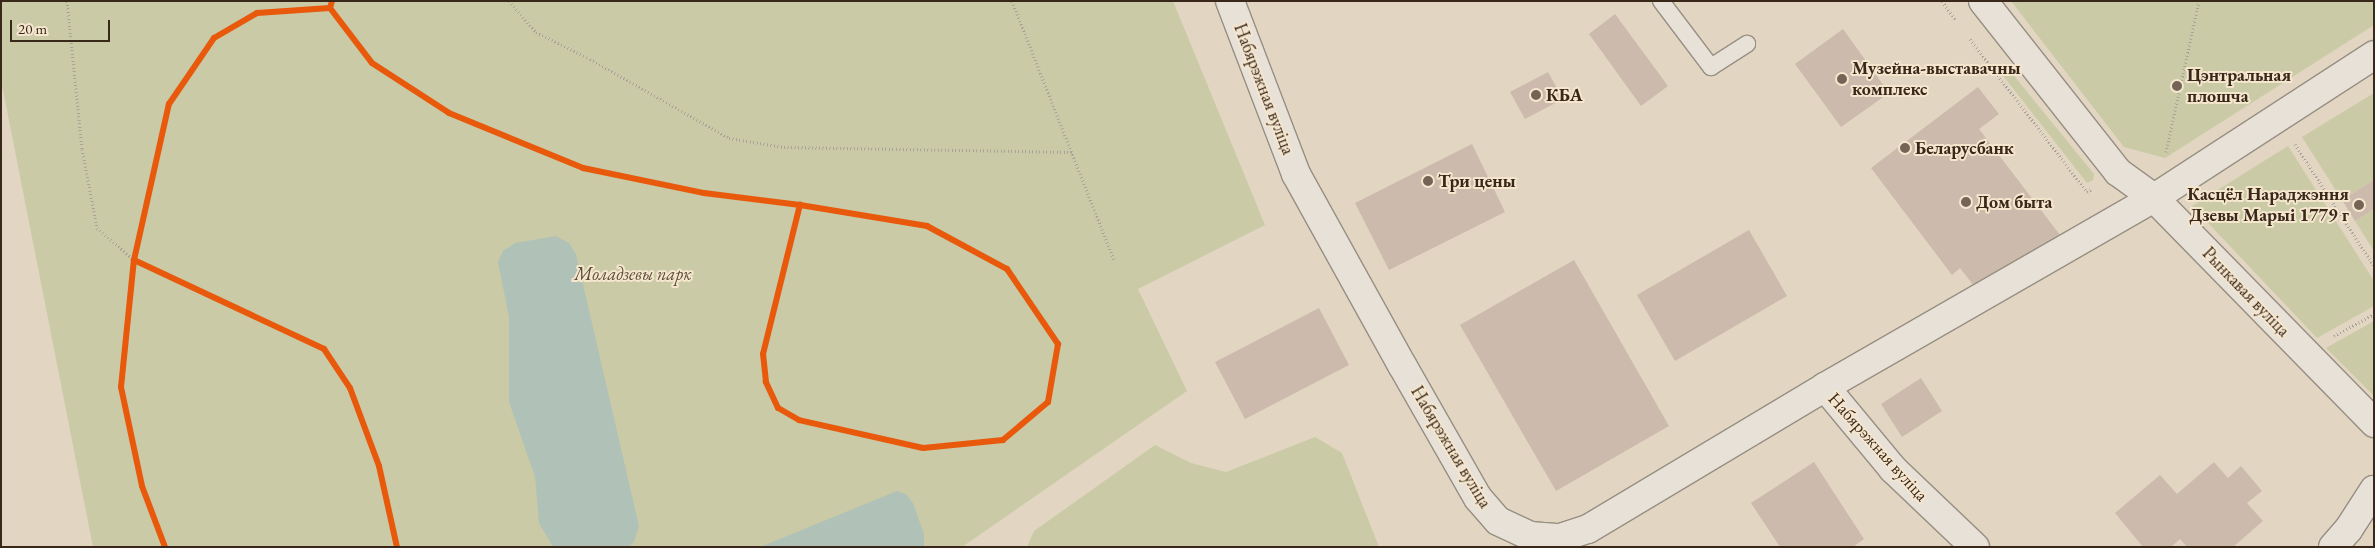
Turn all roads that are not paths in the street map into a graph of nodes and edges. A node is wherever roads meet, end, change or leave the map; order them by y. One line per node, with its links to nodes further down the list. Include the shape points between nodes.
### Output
1 (1230, 1): 7 (street, Набярэжная вуліца, via 1296,174 1478,498 1498,521 1530,536 1560,538 1588,529)
2 (1661, 1): 4 (lane, via 1711,67)
3 (1983, 1): 6 (street, Рынкавая вуліца, via 2118,172)
4 (1747, 44)
5 (2374, 55): 6 (street)
6 (2154, 198): 7 (street); 8 (street, Рынкавая вуліца)
7 (1825, 386): 10 (street, Набярэжная вуліца, via 1893,469)
8 (2374, 423)
9 (2374, 490): 11 (street)
10 (1975, 547)
11 (2333, 547)

